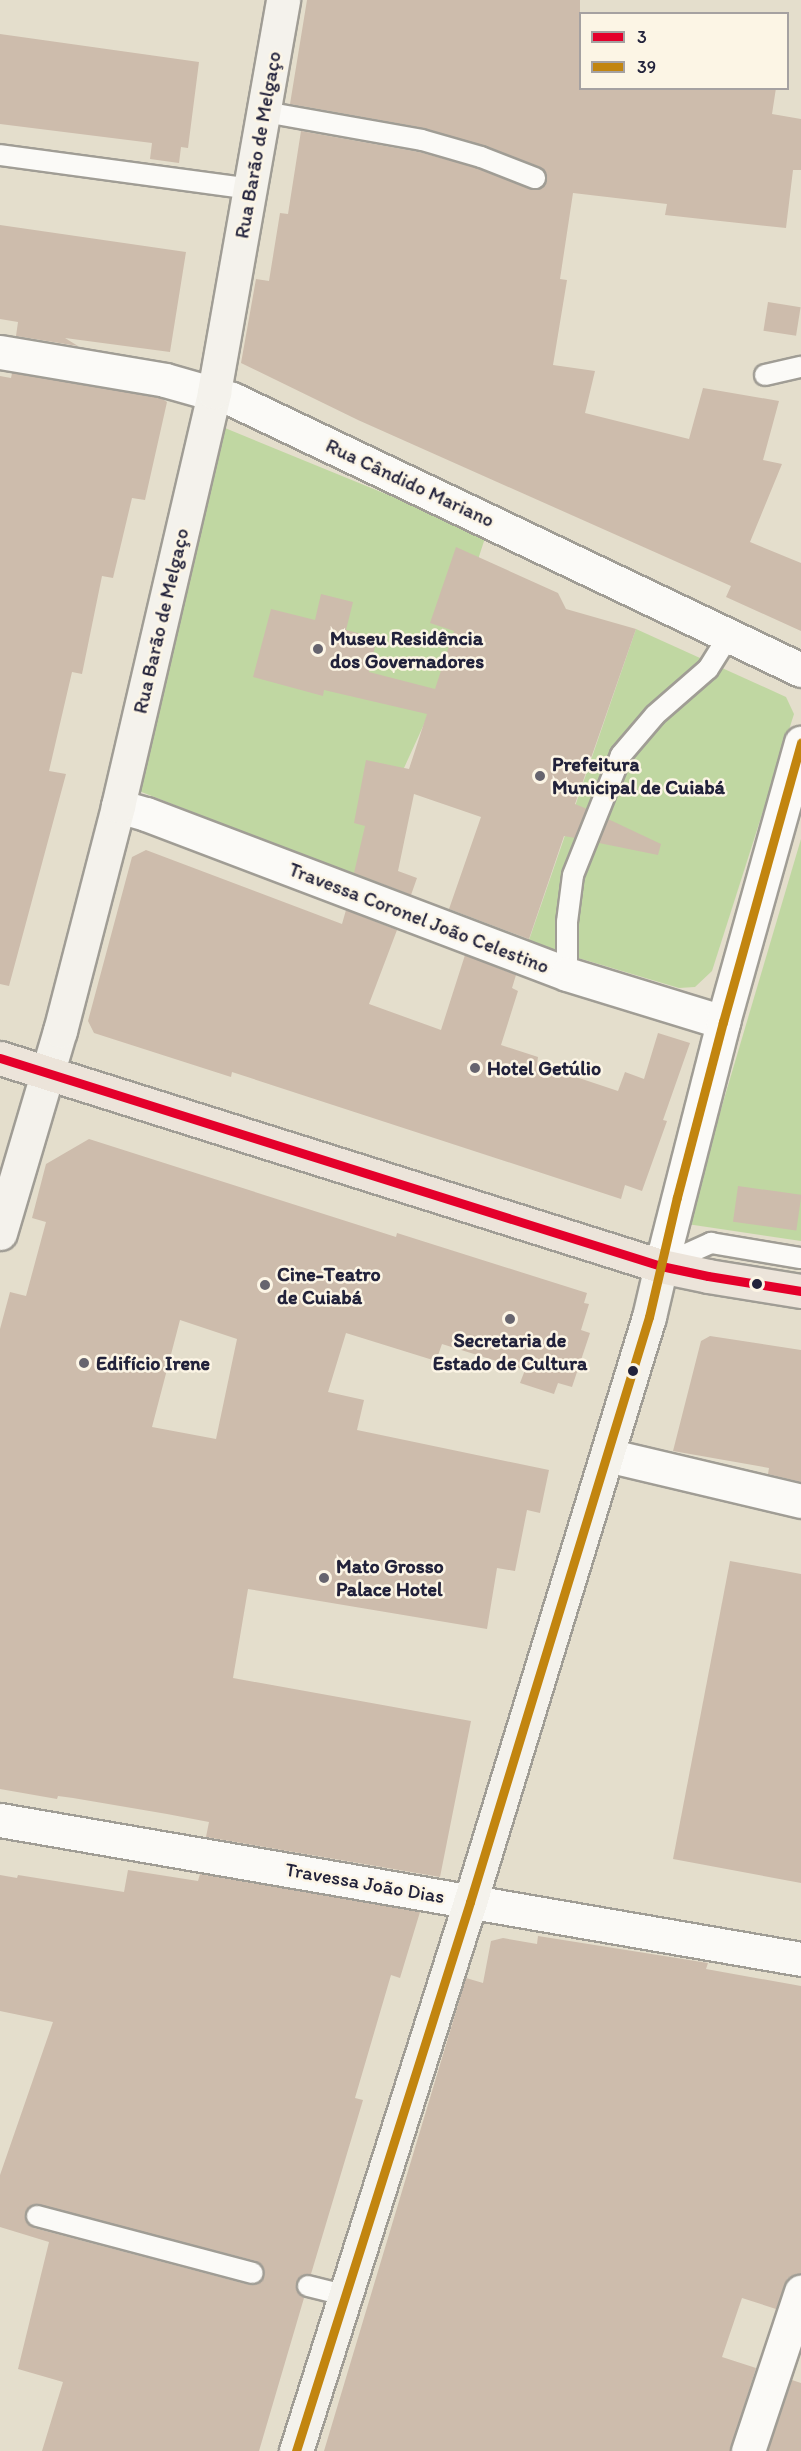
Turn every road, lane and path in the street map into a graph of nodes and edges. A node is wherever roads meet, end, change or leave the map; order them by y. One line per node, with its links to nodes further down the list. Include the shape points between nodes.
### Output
1 (283, 0): 2 (street, Rua Barão de Melgaço)
2 (265, 112): 4 (lane, via 422,140); 5 (street, Rua Barão de Melgaço)
3 (0, 155): 5 (lane)
4 (535, 177)
5 (251, 189): 9 (street, Rua Barão de Melgaço)
6 (0, 352): 9 (street, Rua Cândido Mariano)
7 (801, 367): 8 (lane)
8 (765, 375)
9 (214, 392): 10 (street, Rua Cândido Mariano); 13 (street, Rua Barão de Melgaço)
10 (729, 635): 11 (street, Rua Cândido Mariano); 14 (lane, via 708,669 656,715 621,756 573,875 567,922)
11 (801, 670)
12 (801, 742): 15 (street)
13 (118, 806): 14 (street, Travessa Coronel João Celestino); 17 (street, Rua Barão de Melgaço)
14 (567, 974): 15 (street, Travessa Coronel João Celestino)
15 (723, 1022): 20 (street)
16 (0, 1058): 17 (main road)
17 (49, 1073): 18 (street, Rua Barão de Melgaço); 20 (main road)
18 (0, 1233)
19 (801, 1258): 20 (lane, via 711,1244)
20 (661, 1266): 21 (main road); 22 (street)
21 (801, 1291)
22 (607, 1455): 23 (street); 25 (street)
23 (801, 1500)
24 (0, 1820): 25 (street, Travessa João Dias)
25 (470, 1902): 26 (street, Travessa João Dias); 31 (street)
26 (801, 1959)
27 (37, 2216): 28 (lane)
28 (253, 2273)
29 (308, 2286): 31 (lane)
30 (801, 2292): 33 (street)
31 (345, 2295): 32 (street)
32 (296, 2451)
33 (748, 2451)

